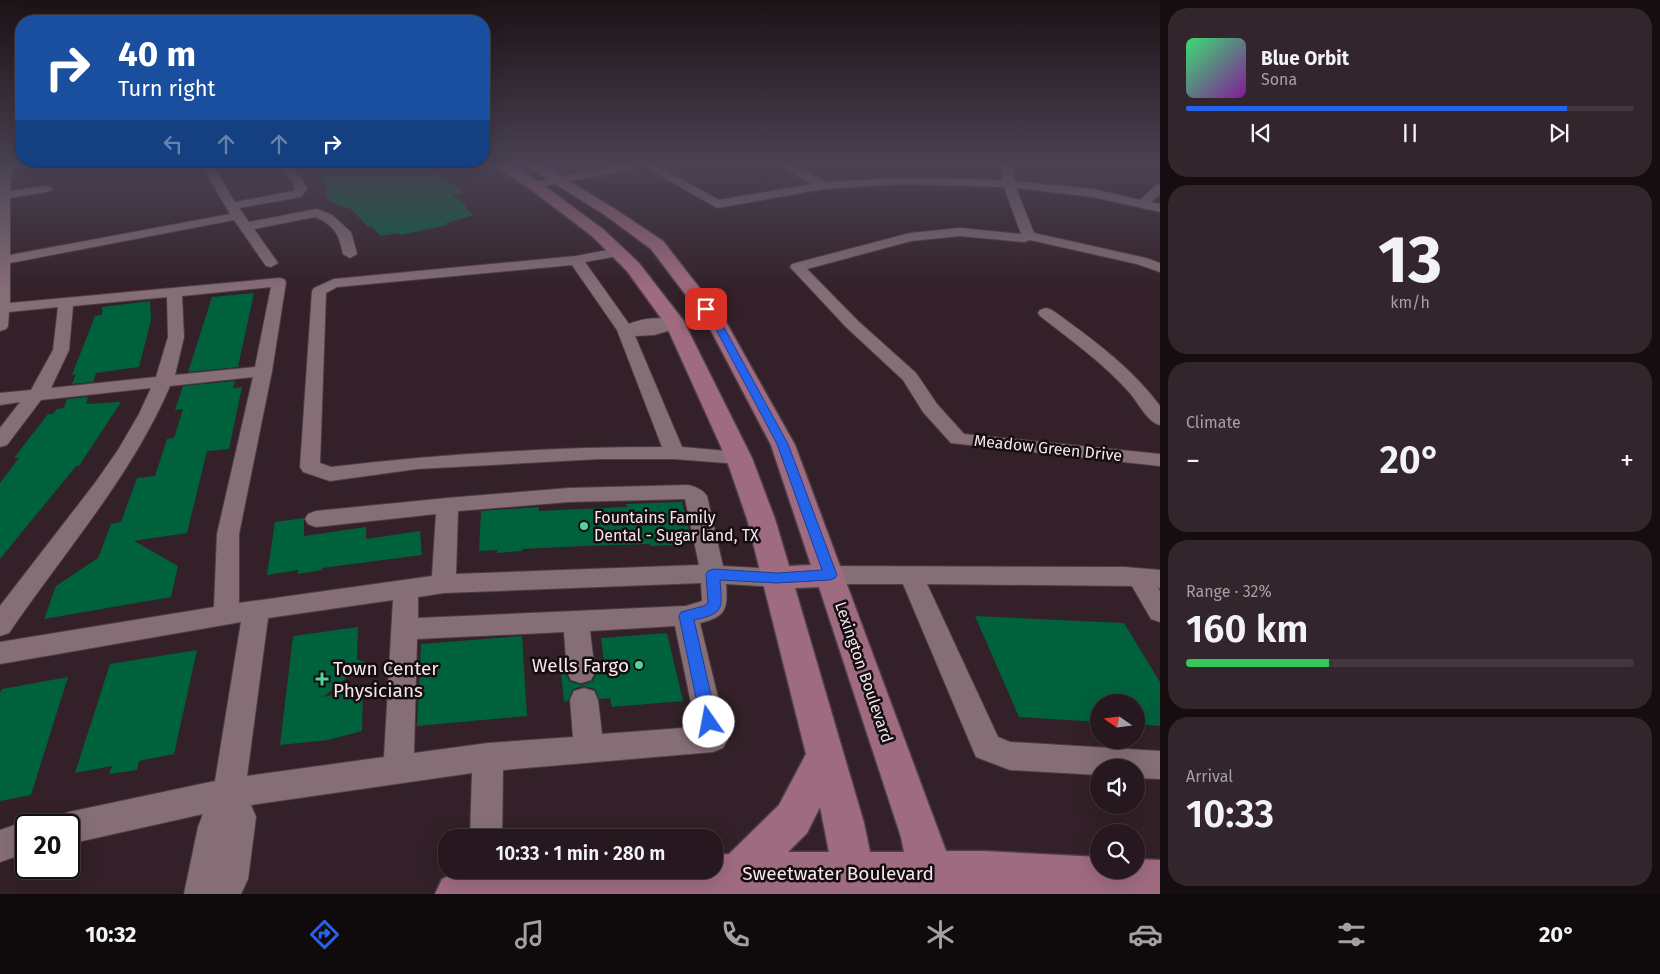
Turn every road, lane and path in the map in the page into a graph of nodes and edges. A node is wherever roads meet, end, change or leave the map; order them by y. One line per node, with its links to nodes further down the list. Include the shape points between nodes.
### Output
1 (233, 208): 6 (street)
2 (260, 208): 6 (street)
3 (570, 208): 9 (main road, Lexington Boulevard)
4 (603, 208): 19 (main road, Lexington Boulevard, via 657,245)
5 (1018, 208): 8 (street)
6 (238, 216): 10 (street, via 316,213 328,218 346,235); 12 (street); 13 (street)
7 (2, 218): 12 (street)
8 (1028, 236): 14 (street, via 1140,260); 31 (street, Meadow Green Drive, via 960,232 910,237 797,267 910,377 930,408 958,439)
9 (618, 252): 11 (street); 20 (main road, Lexington Boulevard, via 633,267)
10 (350, 254)
11 (576, 260): 22 (street); 29 (street, via 334,283 319,291 310,467 330,474 417,463 599,453)
12 (2, 261): 17 (street)
13 (271, 263)
14 (1160, 268)
15 (174, 292): 16 (street); 23 (street, via 279,282); 24 (street, via 176,335)
16 (66, 302): 17 (street); 25 (street, via 61,350)
17 (2, 308): 21 (street)
18 (1046, 313): 27 (street, via 1094,347 1145,396)
19 (716, 322): 20 (main road); 35 (main road, Lexington Boulevard, via 783,444)
20 (672, 325): 22 (street, via 657,322 636,324); 30 (main road, Lexington Boulevard)
21 (0, 326)
22 (628, 330): 29 (street)
23 (262, 371): 24 (street); 43 (street, via 228,534)
24 (163, 382): 25 (street); 46 (street, via 142,426 120,461)
25 (36, 396): 26 (street); 28 (street)
26 (0, 399)
27 (1160, 419)
28 (0, 441)
29 (674, 453): 30 (street)
30 (739, 458): 37 (main road, Lexington Boulevard, via 762,519)
31 (1160, 460)
32 (446, 504): 33 (street); 34 (street, via 569,494 688,492 696,496); 39 (street)
33 (316, 519)
34 (713, 574): 37 (street); 39 (street); 44 (street, via 715,604 708,611)
35 (830, 575): 36 (street); 37 (main road); 64 (main road, Lexington Boulevard)
36 (911, 575): 38 (street); 54 (street, via 987,747 1010,756)
37 (777, 578): 52 (main road, Lexington Boulevard)
38 (1150, 578): 42 (street)
39 (444, 584): 40 (street)
40 (406, 590): 41 (street); 47 (street)
41 (256, 610): 43 (street); 56 (street)
42 (1160, 612)
43 (226, 615): 48 (street)
44 (686, 616): 45 (street); 51 (street, via 712,739)
45 (576, 621): 47 (street); 49 (street)
46 (0, 626)
47 (404, 629): 55 (street)
48 (0, 653)
49 (581, 672)
50 (584, 700): 51 (street)
51 (589, 749): 53 (street)
52 (825, 756): 61 (main road, via 794,819); 63 (main road, Lexington Boulevard, via 844,823)
53 (488, 757): 55 (street); 58 (street)
54 (1160, 765)
55 (398, 770): 56 (street)
56 (229, 793): 57 (street); 66 (street, via 214,827); 67 (street, via 240,817 231,879)
57 (80, 826)
58 (486, 829)
59 (15, 841): 60 (street)
60 (0, 846)
61 (738, 874): 63 (main road, Sweetwater Boulevard); 65 (main road, Sweetwater Boulevard)
62 (1160, 881): 64 (main road, Sweetwater Boulevard, via 983,872)
63 (856, 883): 64 (main road, Sweetwater Boulevard)
64 (934, 883)
65 (475, 884)
66 (201, 894)
67 (223, 894)

